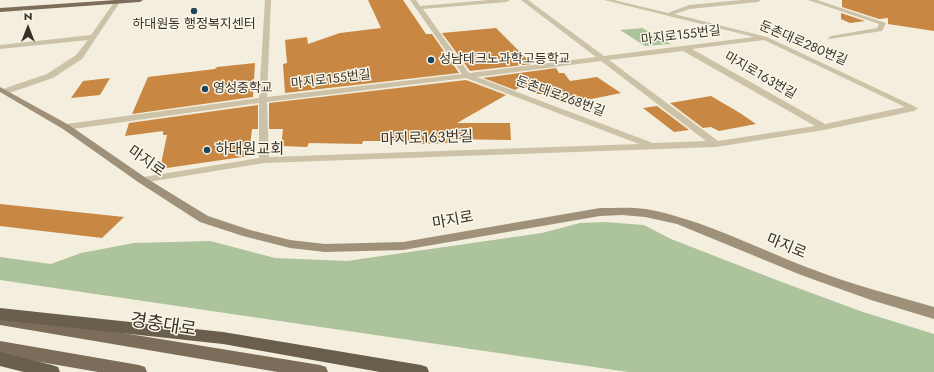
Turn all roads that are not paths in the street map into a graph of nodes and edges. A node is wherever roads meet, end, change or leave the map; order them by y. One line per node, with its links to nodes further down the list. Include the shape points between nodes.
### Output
1 (140, 0): 10 (main road)
2 (268, 0): 23 (street)
3 (413, 0): 12 (street)
4 (507, 0): 12 (street)
5 (524, 0): 20 (street)
6 (607, 0): 14 (street, 둔촌대로280번길)
7 (690, 0): 11 (street)
8 (758, 0): 11 (street)
9 (811, 0): 17 (street, via 883,23 880,30)
10 (117, 2): 13 (main road); 15 (street)
11 (703, 6): 14 (street, via 690,7)
12 (420, 8): 21 (street)
13 (0, 10)
14 (669, 14): 16 (street, 둔촌대로280번길)
15 (93, 37): 18 (street); 22 (street, via 79,57 50,76)
16 (765, 38): 19 (street, 마지로155번길); 24 (street, 둔촌대로280번길)
17 (831, 38)
18 (0, 47)
19 (684, 48): 20 (street, 마지로155번길); 26 (street, 마지로163번길)
20 (600, 58): 21 (street, 마지로155번길); 27 (street)
21 (467, 76): 23 (street, 마지로155번길); 28 (street, 둔촌대로268번길)
22 (5, 93): 25 (main road, 마지로)
23 (263, 100): 25 (street, 마지로155번길); 29 (street)
24 (914, 108): 26 (street, 마지로163번길)
25 (66, 127): 30 (main road, 마지로)
26 (824, 127): 27 (street, 마지로163번길)
27 (716, 144): 28 (street, 마지로163번길)
28 (654, 146): 29 (street, 마지로163번길)
29 (264, 160): 30 (street, 마지로163번길)
30 (142, 180): 31 (main road, 마지로, via 204,218 290,244 325,248 403,246 600,212 645,213 680,221 806,272)
31 (934, 313)
32 (0, 314): 39 (highway, via 223,338)
33 (0, 319): 38 (main road, 경충대로)
34 (0, 348): 37 (main road)
35 (0, 358): 36 (highway)
36 (52, 372)
37 (139, 372)
38 (320, 372)
39 (421, 372)

